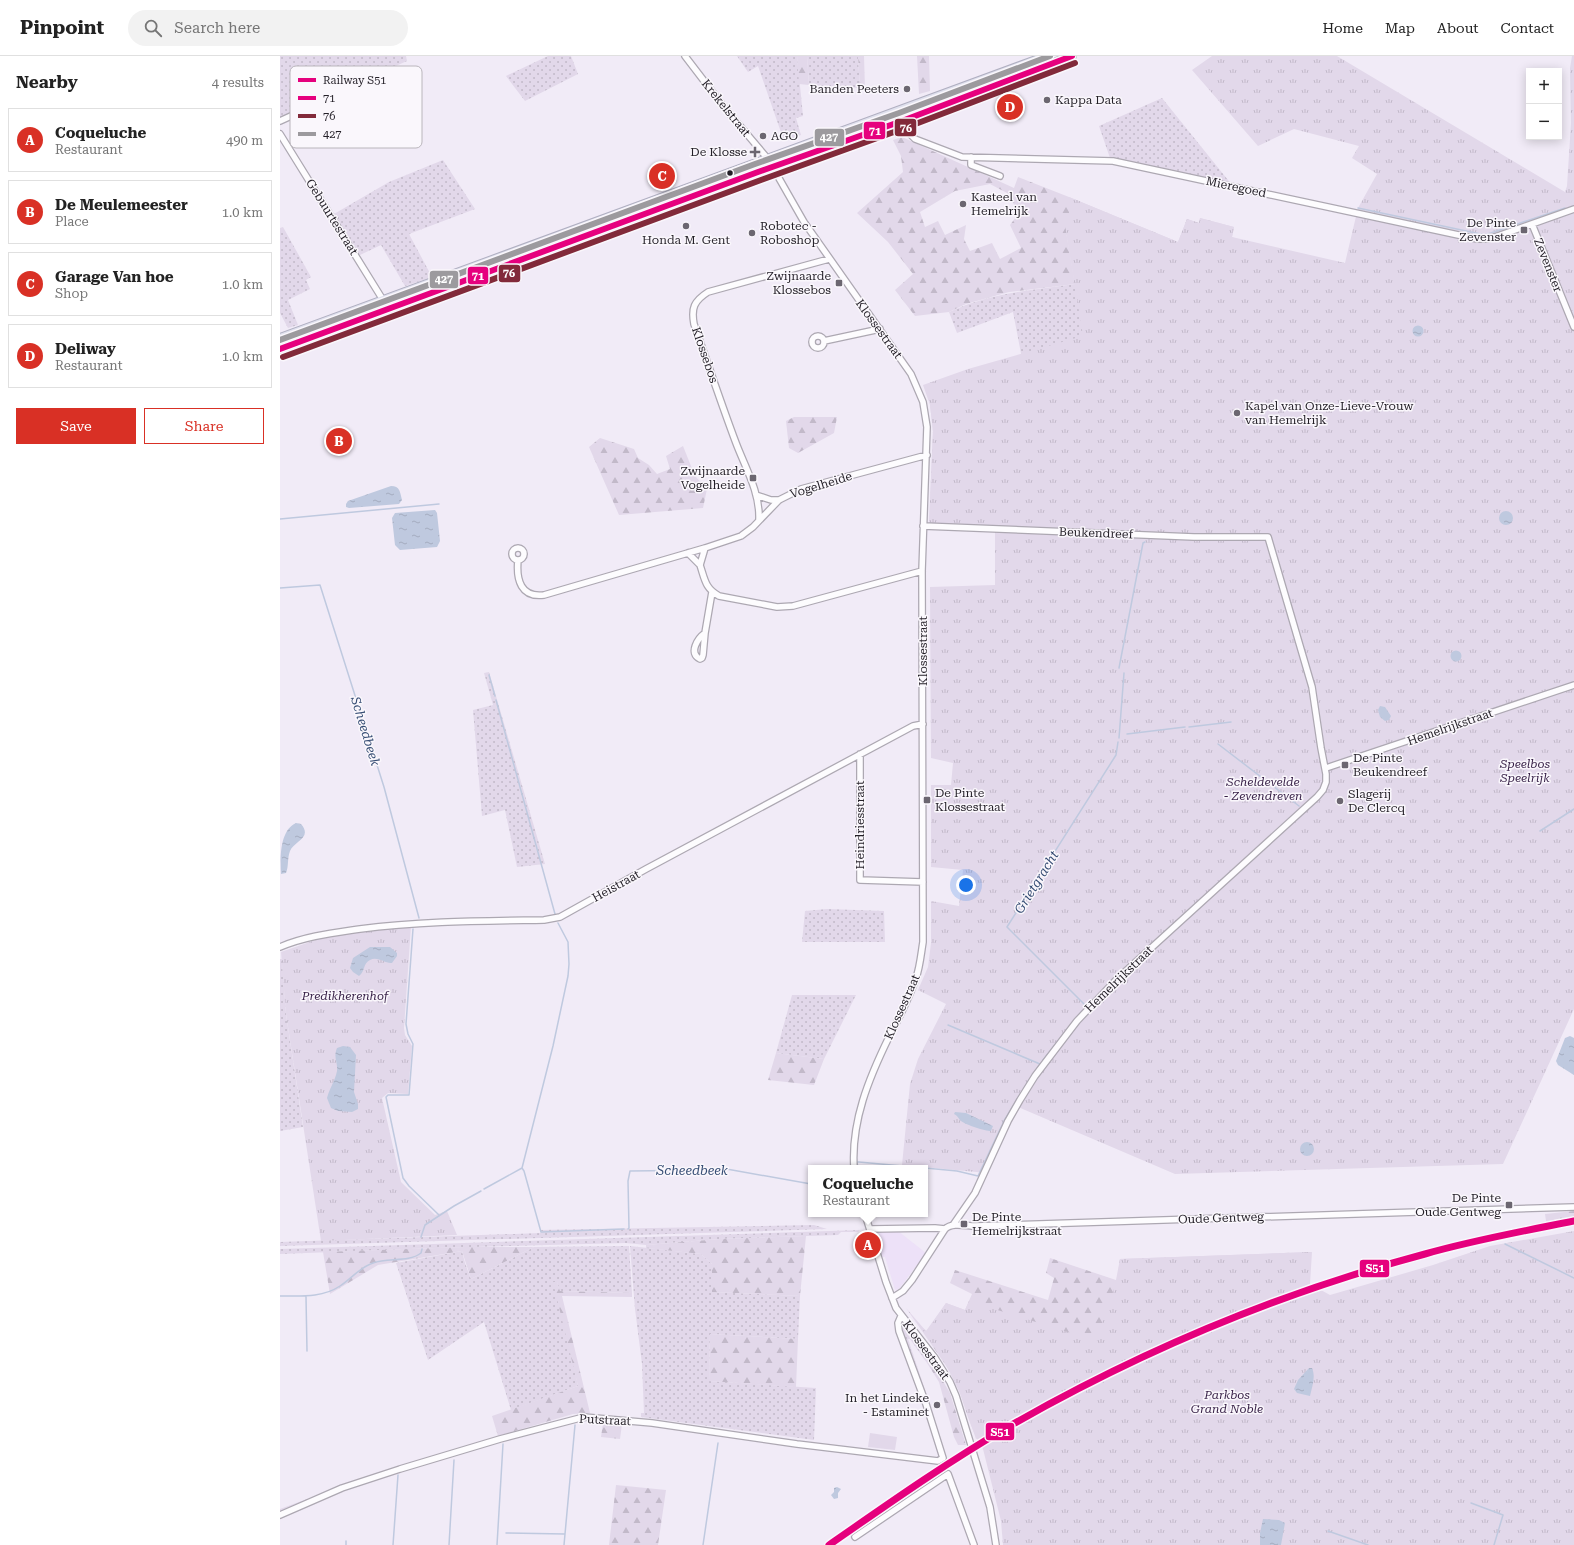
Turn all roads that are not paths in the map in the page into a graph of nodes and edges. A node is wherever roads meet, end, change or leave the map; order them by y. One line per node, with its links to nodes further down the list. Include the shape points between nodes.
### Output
1 (685, 56): 9 (street, Krekelstraat)
2 (1046, 56): 9 (highway)
3 (1072, 56): 6 (highway)
4 (290, 116): 5 (street)
5 (280, 121)
6 (902, 121): 8 (street, Mieregoed, via 915,139 962,157); 10 (highway)
7 (280, 134): 15 (street, Gebuurtestraat)
8 (971, 157): 11 (street, via 971,165); 13 (street, Mieregoed, via 1113,161 1477,239 1495,238)
9 (768, 159): 10 (street, Krekelstraat); 15 (highway)
10 (772, 167): 14 (street, Klossestraat); 20 (highway)
11 (1000, 176)
12 (1574, 209): 13 (street, Mieregoed)
13 (1532, 224): 16 (street, Zevenster)
14 (829, 259): 17 (street, Klossestraat); 22 (street, Klossebos, via 708,292 700,297 692,314)
15 (383, 300): 18 (highway)
16 (1574, 327)
17 (880, 329): 19 (street); 21 (street, Klossestraat, via 919,389 926,420)
18 (280, 338)
19 (824, 341)
20 (280, 349)
21 (927, 455): 23 (street, Vogelheide, via 801,489); 25 (street, Klossestraat)
22 (756, 495): 23 (street); 24 (street, Klossebos, via 760,510)
23 (778, 500): 24 (street, Vogelheide)
24 (759, 519): 27 (street, Vogelheide, via 741,536)
25 (923, 526): 26 (street, Beukendreef, via 1194,537); 31 (street, Klossestraat)
26 (1268, 537): 37 (street, Hemelrijkstraat, via 1312,687 1322,757)
27 (706, 548): 28 (street, Vogelheide); 30 (street)
28 (688, 553): 29 (street, Vogelheide, via 536,596 523,588 517,569); 30 (street)
29 (518, 560)
30 (700, 565): 32 (street, via 706,585)
31 (922, 571): 32 (street, via 793,606 777,607 719,596); 35 (street, Klossestraat)
32 (712, 592): 33 (street)
33 (705, 633)
34 (1574, 685): 37 (street, Hemelrijkstraat)
35 (923, 724): 36 (street, Heistraat, via 913,726); 38 (street, Klossestraat)
36 (860, 754): 38 (street, Heindriesstraat, via 860,880); 39 (street, Heistraat, via 560,917 544,920 379,926 297,940)
37 (1326, 768): 43 (street, Hemelrijkstraat, via 1326,782 1317,797 1116,980 1076,1021 1020,1100 977,1187)
38 (923, 882): 40 (street, Klossestraat, via 923,942 917,977 866,1089 854,1134)
39 (280, 947)
40 (854, 1165)
41 (1574, 1207): 43 (street, Oude Gentweg)
42 (866, 1217): 44 (street)
43 (953, 1225): 45 (street, Oude Gentweg)
44 (870, 1229): 45 (street, Oude Gentweg); 46 (street)
45 (945, 1229): 46 (street, via 912,1280 903,1291)
46 (892, 1298): 47 (street)
47 (901, 1316): 48 (street, Putstraat, via 898,1323 899,1331 943,1458 938,1461 652,1423 584,1417 572,1418 400,1469 342,1488); 51 (street, Klossestraat, via 928,1348 956,1396 993,1518)
48 (280, 1515)
49 (855, 1537): 50 (street, via 948,1474)
50 (974, 1545)
51 (996, 1545)

